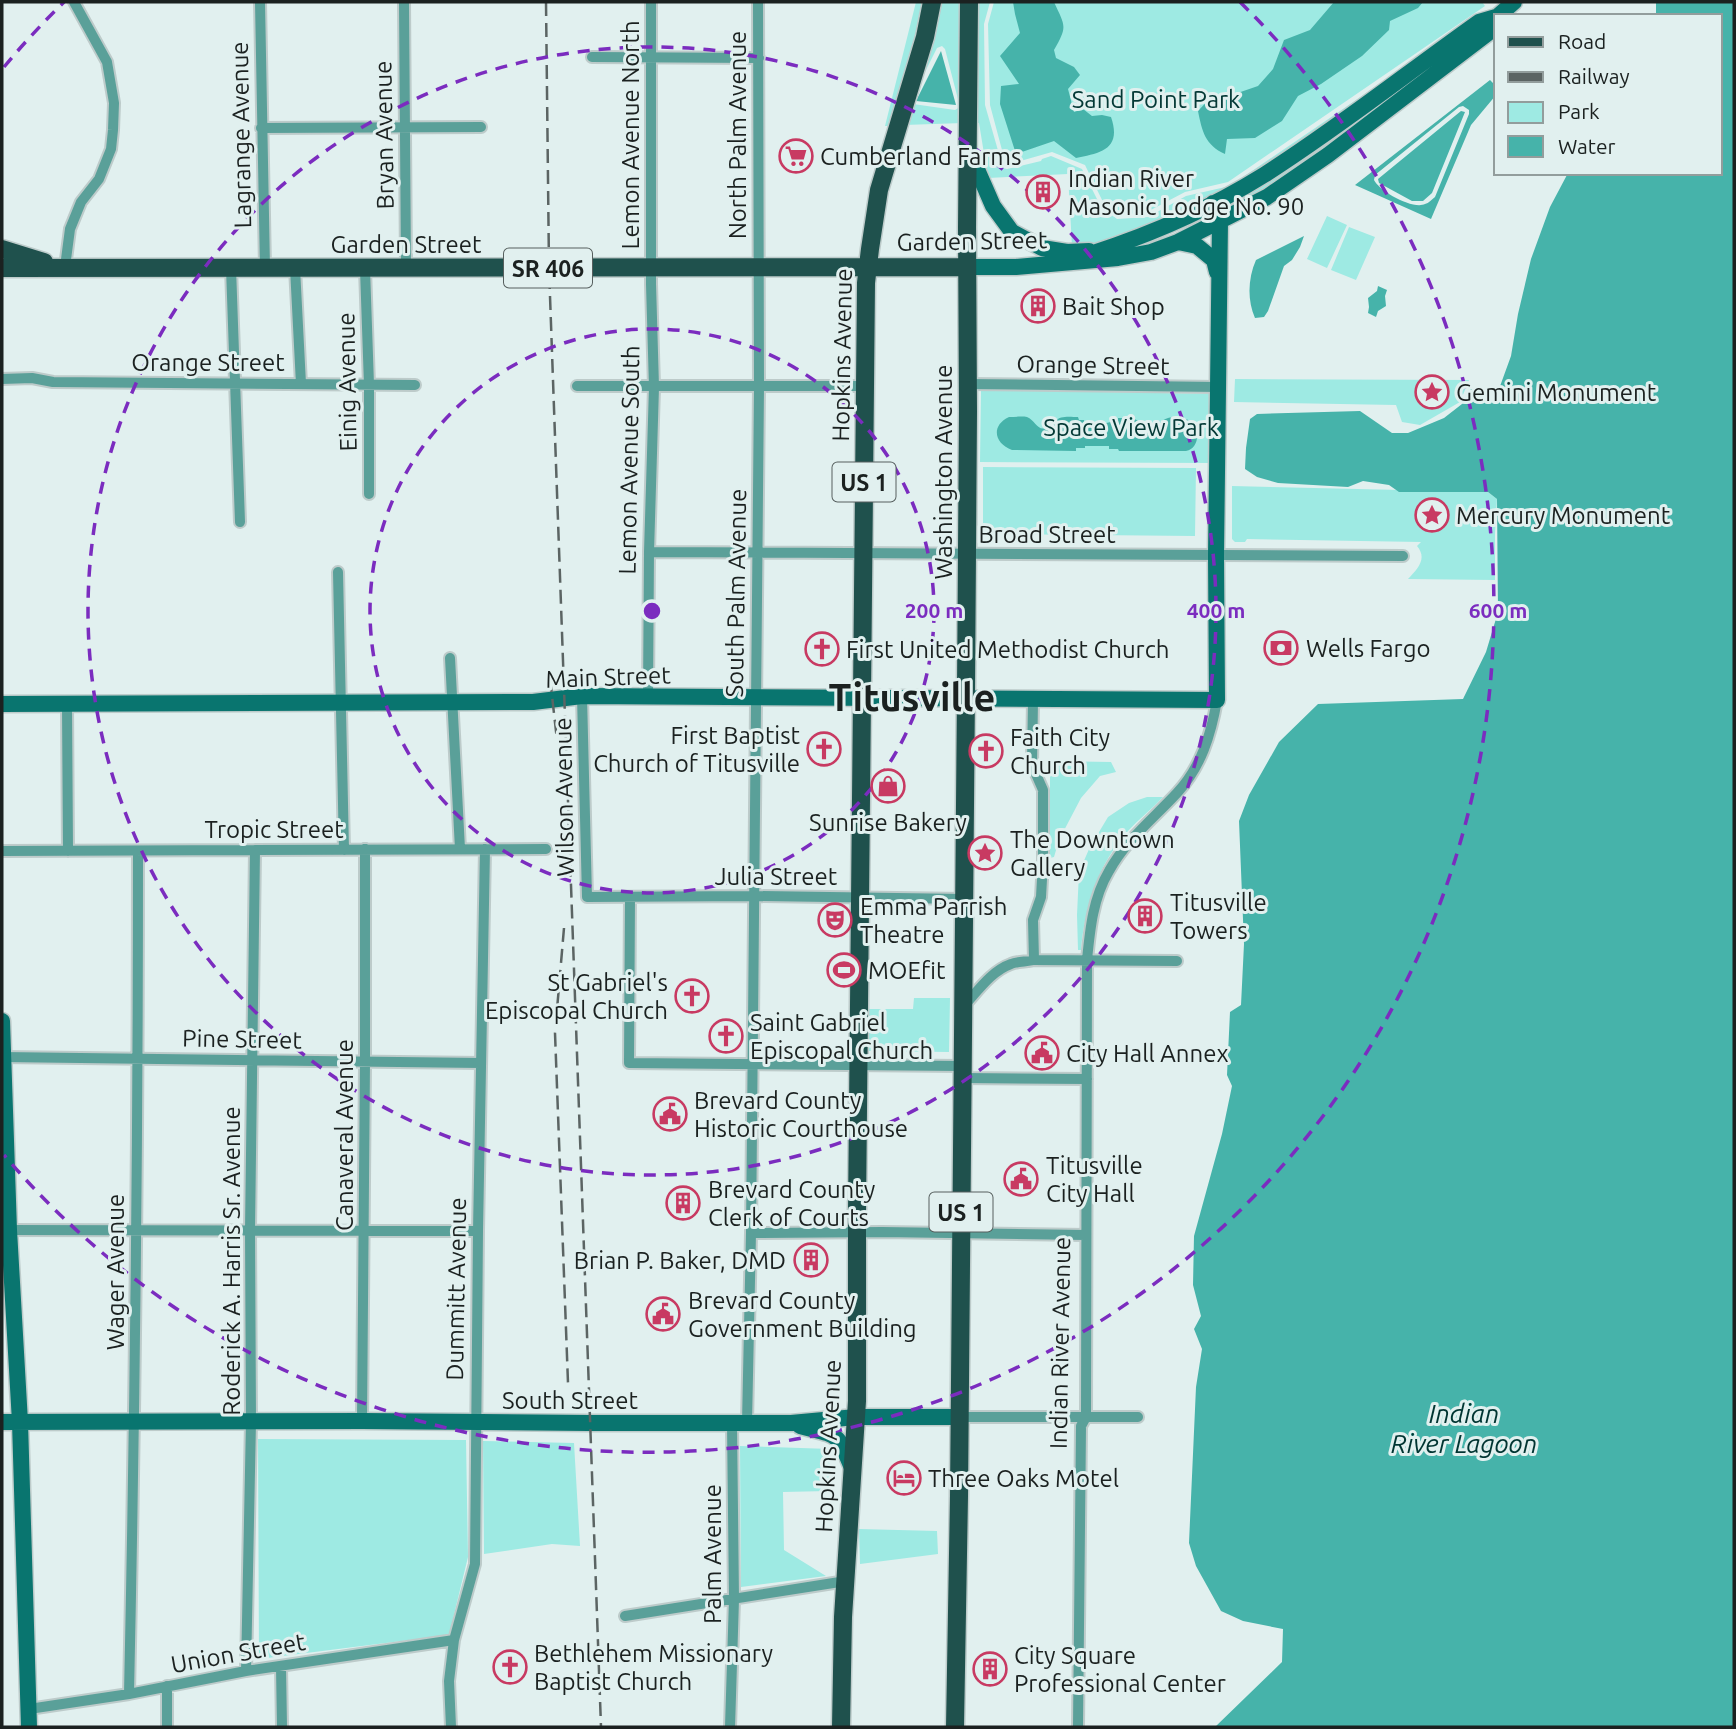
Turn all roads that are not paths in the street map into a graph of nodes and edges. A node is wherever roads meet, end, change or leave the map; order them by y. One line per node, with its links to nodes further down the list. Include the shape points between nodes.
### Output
1 (74, 2): 25 (street, via 107,62 114,103 111,149 99,179 81,202)
2 (260, 2): 17 (street, Lagrange Avenue)
3 (404, 2): 15 (street, Bryan Avenue)
4 (651, 2): 13 (street, Lemon Avenue North)
5 (758, 2): 14 (street, North Palm Avenue)
6 (932, 2): 26 (main road, Hopkins Avenue / US 1, via 879,190)
7 (969, 2): 18 (main road, US 1)
8 (1514, 2): 9 (street)
9 (1497, 13)
10 (1494, 14): 19 (street, Garden Street, via 1320,138)
11 (1494, 20): 20 (street, Garden Street, via 1488,34 1354,137 1266,197)
12 (592, 57): 13 (street)
13 (652, 58): 14 (street); 33 (street, Lemon Avenue North)
14 (759, 58): 34 (street, North Palm Avenue)
15 (404, 127): 16 (street); 17 (street); 32 (street, Bryan Avenue)
16 (481, 127)
17 (261, 128): 30 (street, Lagrange Avenue)
18 (968, 148): 23 (street, via 993,206 1012,232 1042,248); 27 (main road, US 1)
19 (1213, 203): 20 (street, Indian River Avenue); 23 (street, Garden Street)
20 (1220, 221): 21 (street, Garden Street); 36 (street, Indian River Avenue)
21 (1178, 242): 24 (street, Garden Street, via 1151,252); 36 (street, via 1197,246 1214,260)
22 (2, 249): 25 (main road)
23 (1102, 251): 24 (street, Garden Street)
24 (1061, 264): 27 (street, Garden Street)
25 (65, 267): 28 (main road, Garden Street / SR 406); 29 (main road, Garden Street / SR 406)
26 (867, 267): 27 (main road, Garden Street / SR 406); 34 (main road, Garden Street / SR 406); 43 (main road, Hopkins Avenue / US 1)
27 (967, 267): 40 (main road, Washington Avenue / US 1)
28 (2, 268)
29 (231, 268): 30 (main road, Garden Street / SR 406); 38 (street)
30 (265, 268): 31 (main road, Garden Street / SR 406)
31 (295, 268): 35 (main road, Garden Street / SR 406); 39 (street)
32 (406, 268): 33 (main road, Garden Street / SR 406); 35 (main road, Garden Street / SR 406)
33 (651, 268): 34 (main road, Garden Street / SR 406); 45 (street, Lemon Avenue South)
34 (759, 268): 46 (street, South Palm Avenue)
35 (365, 269): 41 (street, Einig Avenue)
36 (1219, 280): 47 (street, Indian River Avenue)
37 (2, 379): 38 (street, Orange Street)
38 (236, 383): 39 (street, Orange Street); 49 (street)
39 (300, 384): 41 (street, Orange Street)
40 (968, 384): 47 (street, Orange Street); 53 (main road, Washington Avenue / US 1)
41 (369, 385): 42 (street, Orange Street); 48 (street, Einig Avenue)
42 (415, 385)
43 (864, 386): 46 (street); 52 (main road, Hopkins Avenue / US 1)
44 (577, 387): 45 (street)
45 (654, 387): 46 (street); 50 (street, Lemon Avenue South)
46 (759, 387): 51 (street, South Palm Avenue)
47 (1219, 387): 54 (street, Indian River Avenue)
48 (369, 494)
49 (240, 522)
50 (649, 552): 51 (street, Broad Street); 59 (street, Lemon Avenue South)
51 (757, 554): 52 (street, Broad Street); 60 (street, South Palm Avenue)
52 (863, 554): 53 (street, Broad Street); 61 (main road, Hopkins Avenue / US 1)
53 (967, 555): 54 (street, Broad Street); 62 (main road, Washington Avenue / US 1)
54 (1216, 556): 55 (street, Broad Street); 64 (street, Indian River Avenue)
55 (1402, 556)
56 (338, 572): 65 (street)
57 (450, 658): 66 (street)
58 (582, 695): 59 (street, Main Street); 66 (street, Main Street, via 533,702); 79 (street, Wilson Avenue)
59 (648, 696): 60 (street, Main Street)
60 (756, 697): 61 (street, Main Street); 78 (street, South Palm Avenue)
61 (862, 698): 62 (street, Main Street); 81 (main road, Hopkins Avenue / US 1)
62 (966, 698): 63 (street, Main Street); 82 (main road, Washington Avenue / US 1)
63 (1033, 700): 64 (street, Main Street); 83 (street, via 1032,765 1043,790 1043,861 1041,897 1033,920)
64 (1217, 700): 84 (street, Indian River Avenue, via 1200,760 1108,871 1097,897)
65 (340, 703): 66 (street, Main Street); 68 (street, Main Street); 75 (street)
66 (452, 703): 70 (street)
67 (2, 704): 68 (street, Main Street)
68 (67, 705): 77 (street)
69 (365, 849): 70 (street, Tropic Street); 75 (street, Tropic Street); 91 (street, Canaveral Avenue)
70 (460, 849): 71 (street, Tropic Street)
71 (485, 849): 72 (street, Tropic Street); 92 (street, Dummitt Avenue)
72 (547, 849)
73 (138, 850): 74 (street, Tropic Street); 77 (street, Tropic Street); 89 (street, Wager Avenue)
74 (255, 850): 75 (street, Tropic Street); 90 (street, Roderick A. Harris Sr. Avenue)
75 (344, 850)
76 (2, 851): 77 (street, Tropic Street)
77 (68, 851)
78 (754, 896): 80 (street, Julia Street); 81 (street, Julia Street); 93 (street, South Palm Avenue)
79 (587, 897): 80 (street, Julia Street)
80 (630, 897): 93 (street, via 629,1063)
81 (860, 898): 82 (street, Julia Street); 94 (main road, Hopkins Avenue / US 1)
82 (964, 899): 86 (main road, Washington Avenue / US 1)
83 (1034, 960): 84 (street); 86 (street, via 1002,968)
84 (1087, 960): 85 (street); 96 (street, Indian River Avenue)
85 (1177, 961)
86 (963, 1007): 95 (main road, Washington Avenue / US 1)
87 (2, 1021): 88 (street)
88 (3, 1057): 89 (street, Pine Street); 97 (street)
89 (138, 1058): 90 (street, Pine Street); 98 (street, Wager Avenue)
90 (252, 1060): 91 (street, Pine Street); 99 (street, Roderick A. Harris Sr. Avenue)
91 (365, 1062): 92 (street, Pine Street); 101 (street, Canaveral Avenue)
92 (481, 1063): 100 (street, Dummitt Avenue)
93 (752, 1064): 94 (street); 102 (street, South Palm Avenue)
94 (859, 1065): 95 (street); 103 (main road, Hopkins Avenue / US 1)
95 (962, 1072): 96 (street); 104 (main road, Washington Avenue / US 1)
96 (1087, 1079): 105 (street, Indian River Avenue)
97 (6, 1230): 98 (street); 114 (street)
98 (135, 1230): 99 (street); 110 (street, Wager Avenue)
99 (250, 1230): 101 (street); 111 (street, Roderick A. Harris Sr. Avenue)
100 (478, 1231): 101 (street); 115 (street, Dummitt Avenue)
101 (364, 1232): 112 (street, Canaveral Avenue)
102 (751, 1233): 103 (street); 116 (street, South Palm Avenue)
103 (857, 1233): 104 (street); 106 (main road, Hopkins Avenue / US 1)
104 (961, 1234): 105 (street); 107 (main road, Washington Avenue / US 1)
105 (1086, 1235): 108 (street, Indian River Avenue)
106 (856, 1417): 107 (street, South Street); 117 (street, South Street); 118 (main road, Hopkins Avenue / US 1)
107 (960, 1417): 108 (street, South Street); 134 (main road, Washington Avenue / US 1)
108 (1086, 1417): 109 (street, South Street); 135 (street, Indian River Avenue, via 1081,1426)
109 (1138, 1417)
110 (135, 1421): 111 (street, South Street); 114 (street, South Street); 126 (street, Wager Avenue)
111 (251, 1421): 112 (street, South Street); 124 (street, Roderick A. Harris Sr. Avenue)
112 (362, 1421): 115 (street, South Street)
113 (2, 1422): 114 (street, South Street)
114 (20, 1422): 127 (street)
115 (475, 1422): 116 (street, South Street); 122 (street, Dummitt Avenue, via 475,1564)
116 (740, 1423): 117 (street, South Street); 120 (street, Palm Avenue)
117 (791, 1423): 118 (street, via 838,1438)
118 (852, 1468): 119 (main road, Hopkins Avenue / US 1)
119 (846, 1581): 120 (street); 133 (main road, Hopkins Avenue / US 1)
120 (734, 1599): 121 (street); 132 (street, Palm Avenue)
121 (625, 1616)
122 (454, 1640): 123 (street, Union Street); 131 (street, Dummitt Avenue, via 449,1681)
123 (281, 1667): 124 (street, Union Street); 130 (street)
124 (247, 1671): 125 (street, Union Street)
125 (167, 1686): 126 (street, Union Street); 129 (street)
126 (129, 1694): 127 (street, Union Street)
127 (29, 1709): 128 (street)
128 (29, 1727)
129 (167, 1727)
130 (282, 1727)
131 (451, 1727)
132 (730, 1727)
133 (841, 1727)
134 (954, 1727)
135 (1078, 1727)

